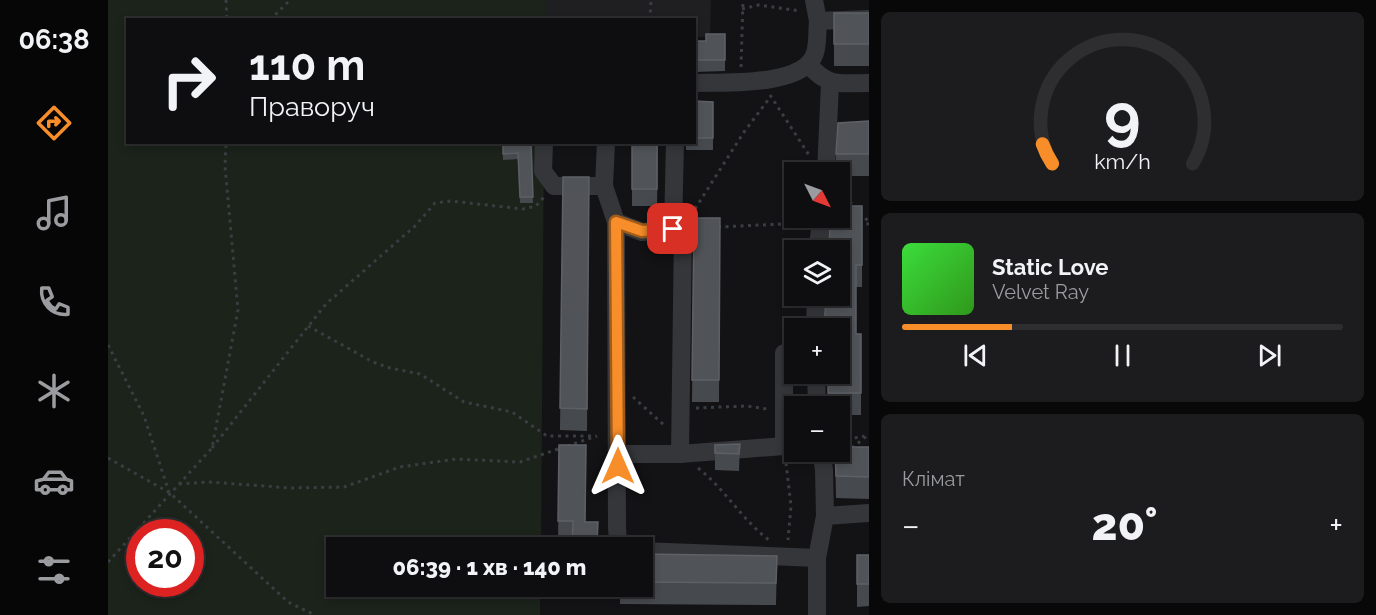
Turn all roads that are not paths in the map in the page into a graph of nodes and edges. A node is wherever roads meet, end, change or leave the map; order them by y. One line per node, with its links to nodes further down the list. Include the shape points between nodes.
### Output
1 (816, 12): 2 (lane); 3 (lane, via 815,53)
2 (869, 19)
3 (809, 65): 4 (lane, via 786,76); 5 (lane)
4 (696, 83)
5 (830, 83): 6 (lane); 7 (lane)
6 (869, 83)
7 (829, 134): 8 (lane); 12 (lane)
8 (849, 134)
9 (544, 144): 13 (lane, via 543,171 554,186)
10 (606, 144): 13 (lane)
11 (675, 144): 15 (lane)
12 (821, 162)
13 (604, 186): 14 (lane)
14 (616, 222): 15 (lane, via 642,231); 18 (lane)
15 (678, 229): 16 (lane)
16 (680, 447): 17 (lane); 18 (lane)
17 (784, 448)
18 (619, 454): 22 (lane)
19 (817, 462): 21 (lane)
20 (869, 513): 21 (lane)
21 (825, 516): 24 (lane)
22 (618, 537)
23 (653, 551): 24 (lane, via 786,551)
24 (817, 558): 25 (lane)
25 (817, 615)

